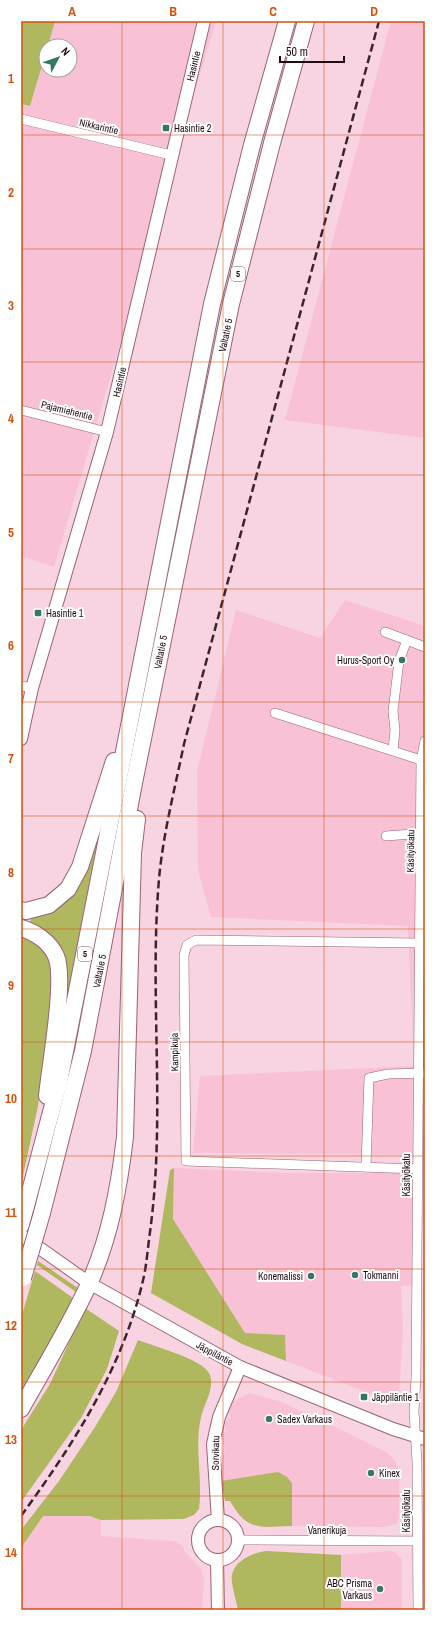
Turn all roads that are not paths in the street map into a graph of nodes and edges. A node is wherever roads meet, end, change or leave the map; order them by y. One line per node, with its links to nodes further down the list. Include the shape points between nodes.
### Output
1 (204, 21): 5 (street, Hasintie)
2 (287, 21): 12 (highway, Valtatie 5 / 5, via 212,304)
3 (306, 21): 18 (highway, Valtatie 5 / 5, via 231,304)
4 (21, 119): 5 (street, Nikkarintie)
5 (171, 155): 7 (street, Hasintie)
6 (21, 410): 7 (street, Pajamiehentie)
7 (107, 432): 11 (street, Hasintie)
8 (385, 632): 9 (street)
9 (407, 640): 10 (street); 16 (street, via 399,661 393,711)
10 (425, 647)
11 (27, 687): 14 (street, Hasintie)
12 (132, 706): 21 (highway, via 87,847 73,881 68,889 49,905); 26 (highway, Valtatie 5 / 5, via 59,1082)
13 (276, 713): 16 (street)
14 (21, 740)
15 (425, 741): 17 (street, Käsityökatu)
16 (393, 750): 17 (street)
17 (421, 760): 19 (street, Käsityökatu)
18 (134, 783): 31 (highway, Valtatie 5 / 5, bridge, via 83,1051); 32 (highway, via 138,816 134,853 125,1137 112,1218)
19 (423, 833): 20 (street); 23 (street, Käsityökatu)
20 (386, 836)
21 (21, 910)
22 (21, 928): 26 (highway, via 37,935 52,950 56,956 59,975)
23 (419, 943): 24 (street, Käsityökatu); 27 (street, Kampikuja, via 196,940 187,945 184,955 186,1161)
24 (421, 1073): 25 (street, Käsityökatu); 27 (street, via 388,1074 369,1078)
25 (421, 1091): 28 (street, Käsityökatu)
26 (44, 1138): 29 (highway, Valtatie 5 / 5)
27 (366, 1167): 28 (street, Kampikuja)
28 (417, 1169): 35 (street, Käsityökatu, via 414,1411)
29 (21, 1225)
30 (21, 1235): 32 (street, Jäppiläntie)
31 (22, 1282)
32 (89, 1283): 33 (street, Jäppiläntie); 34 (highway)
33 (240, 1367): 35 (street, Jäppiläntie); 36 (street, Sorvikatu, via 219,1417 213,1444)
34 (21, 1409)
35 (420, 1437): 38 (street, Käsityökatu, via 417,1462)
36 (218, 1520): 37 (street, via 234,1528); 39 (street, via 202,1528 198,1540 206,1556)
37 (238, 1540): 38 (street, Vanerikuja); 39 (street, via 234,1552)
38 (417, 1542): 41 (street, Käsityökatu)
39 (218, 1560): 40 (street)
40 (218, 1610)
41 (418, 1610)

